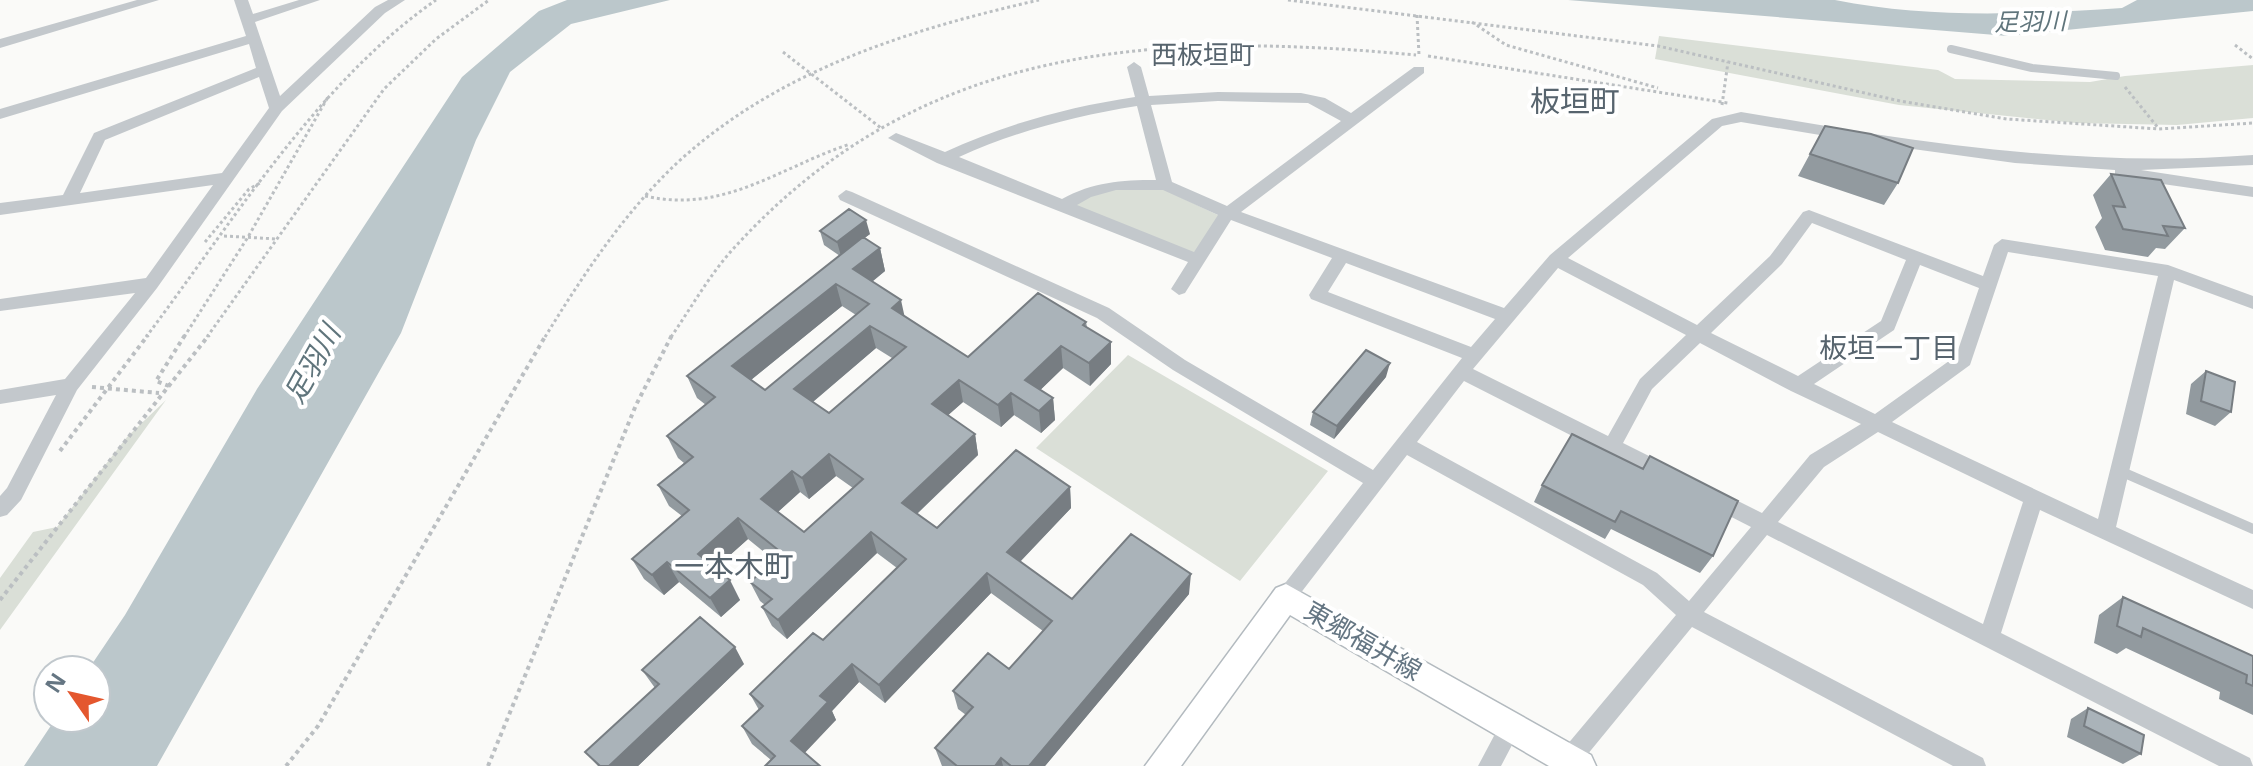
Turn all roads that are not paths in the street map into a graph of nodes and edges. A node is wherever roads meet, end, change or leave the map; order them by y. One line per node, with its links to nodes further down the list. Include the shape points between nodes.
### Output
1 (152, 0): 7 (street)
2 (241, 0): 5 (street)
3 (313, 0): 5 (street)
4 (398, 0): 14 (street, via 380,10)
5 (247, 20): 6 (street)
6 (253, 38): 10 (street); 15 (street)
7 (0, 44)
8 (1951, 49): 12 (lane, via 1981,59)
9 (1134, 67): 13 (street)
10 (264, 70): 14 (street); 25 (street, via 99,137)
11 (1419, 70): 16 (street)
12 (2116, 76)
13 (1145, 102): 16 (street, via 1225,96 1315,100); 18 (street, via 1036,119); 22 (street)
14 (277, 108): 21 (street)
15 (0, 114)
16 (1352, 121): 28 (street)
17 (896, 138): 18 (street)
18 (942, 159): 26 (street)
19 (2253, 160): 20 (street)
20 (2075, 162): 23 (street, via 2138,177); 32 (street, via 1919,146 1741,117 1717,122)
21 (227, 178): 25 (street); 34 (street)
22 (1165, 185): 26 (street, via 1116,185); 28 (street)
23 (2253, 192)
24 (846, 196): 50 (street, via 1103,313 1179,365)
25 (68, 200): 27 (street)
26 (1062, 206): 31 (street)
27 (0, 209)
28 (1228, 213): 29 (street); 31 (street)
29 (1343, 255): 39 (street); 41 (street, via 1317,295)
30 (1915, 257): 35 (street); 40 (street, via 1809,216 1776,260); 44 (street, via 1888,325)
31 (1196, 259): 36 (street)
32 (1556, 259): 39 (street); 40 (street)
33 (2168, 271): 35 (street, via 2002,245); 37 (street); 49 (street)
34 (151, 284): 38 (street); 43 (street)
35 (1989, 285): 46 (street, via 1964,360)
36 (1179, 289)
37 (2253, 303)
38 (0, 305)
39 (1506, 316): 41 (street)
40 (1699, 337): 44 (street); 48 (street, via 1646,384)
41 (1474, 355): 42 (street)
42 (1461, 371): 47 (street); 48 (street)
43 (70, 385): 45 (street); 52 (street, via 14,494)
44 (1797, 386): 46 (street)
45 (0, 397)
46 (1875, 424): 51 (street); 53 (street, via 1817,461)
47 (1404, 444): 50 (street); 58 (street, via 1650,579)
48 (1611, 447): 53 (street)
49 (2120, 471): 54 (lane); 55 (street)
50 (1376, 481): 56 (street)
51 (2034, 498): 55 (street); 59 (street)
52 (0, 509)
53 (1765, 525): 58 (street); 59 (street)
54 (2253, 529)
55 (2105, 532): 57 (street)
56 (1286, 597): 60 (main road, 東郷福井線); 62 (main road, 東郷福井線)
57 (2253, 600)
58 (1690, 615): 61 (street); 64 (street)
59 (1989, 638): 65 (street)
60 (1511, 726): 61 (main road, 東郷福井線); 63 (street)
61 (1574, 763)
62 (1161, 766)
63 (1489, 766)
64 (1975, 766)
65 (2242, 766)

